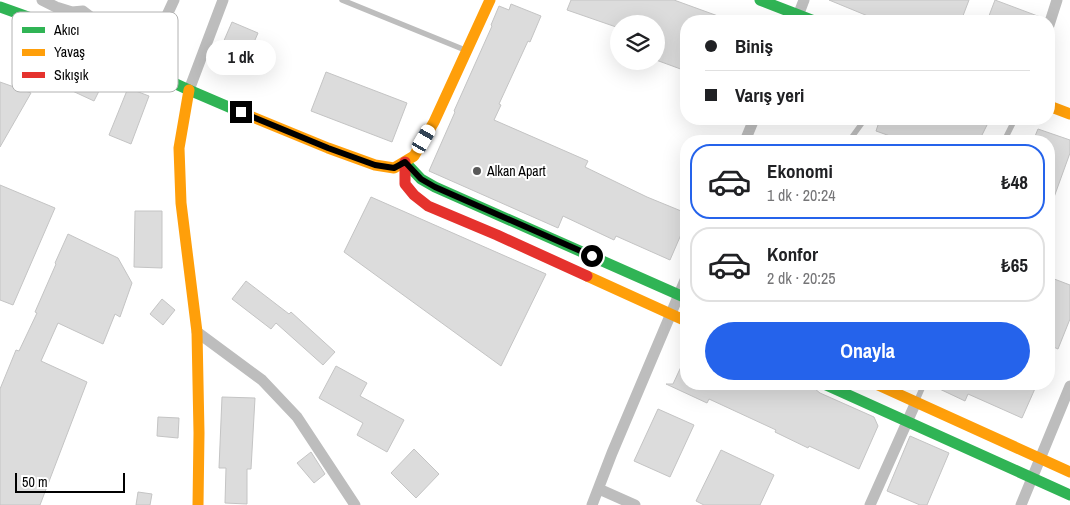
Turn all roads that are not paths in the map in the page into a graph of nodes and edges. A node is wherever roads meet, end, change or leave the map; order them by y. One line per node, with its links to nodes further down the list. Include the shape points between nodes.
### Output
1 (42, 0): 12 (street)
2 (174, 0): 14 (street)
3 (223, 0): 20 (street)
4 (342, 0): 18 (lane)
5 (490, 0): 18 (street)
6 (760, 0): 15 (street)
7 (804, 0): 16 (street)
8 (1055, 1): 17 (street)
9 (0, 7): 10 (street)
10 (14, 12)
11 (72, 12): 13 (street)
12 (72, 12)
13 (84, 12)
14 (168, 12)
15 (791, 15)
16 (798, 15)
17 (1052, 15)
18 (467, 50): 23 (street, via 434,122 414,156)
19 (178, 85): 20 (street)
20 (189, 90): 23 (street, via 375,165 394,168); 28 (street, via 179,148 180,193)
21 (1055, 108): 22 (street)
22 (1070, 114)
23 (405, 162): 24 (street, via 421,179 435,187); 26 (street, via 404,184 428,206)
24 (680, 295)
25 (680, 300): 26 (street)
26 (671, 314): 27 (street); 38 (street)
27 (680, 318)
28 (197, 332): 40 (street); 41 (street, via 262,380 297,417)
29 (1070, 386): 35 (street)
30 (837, 390): 34 (street)
31 (889, 390): 33 (street)
32 (921, 390): 33 (lane)
33 (916, 402): 34 (street); 35 (street)
34 (907, 422): 37 (street); 44 (street)
35 (1041, 458): 36 (street); 37 (street)
36 (1070, 472)
37 (1033, 477): 39 (street); 45 (street)
38 (599, 489): 42 (street); 43 (street)
39 (1070, 494)
40 (198, 505)
41 (356, 505)
42 (592, 505)
43 (635, 505)
44 (870, 505)
45 (1021, 505)

